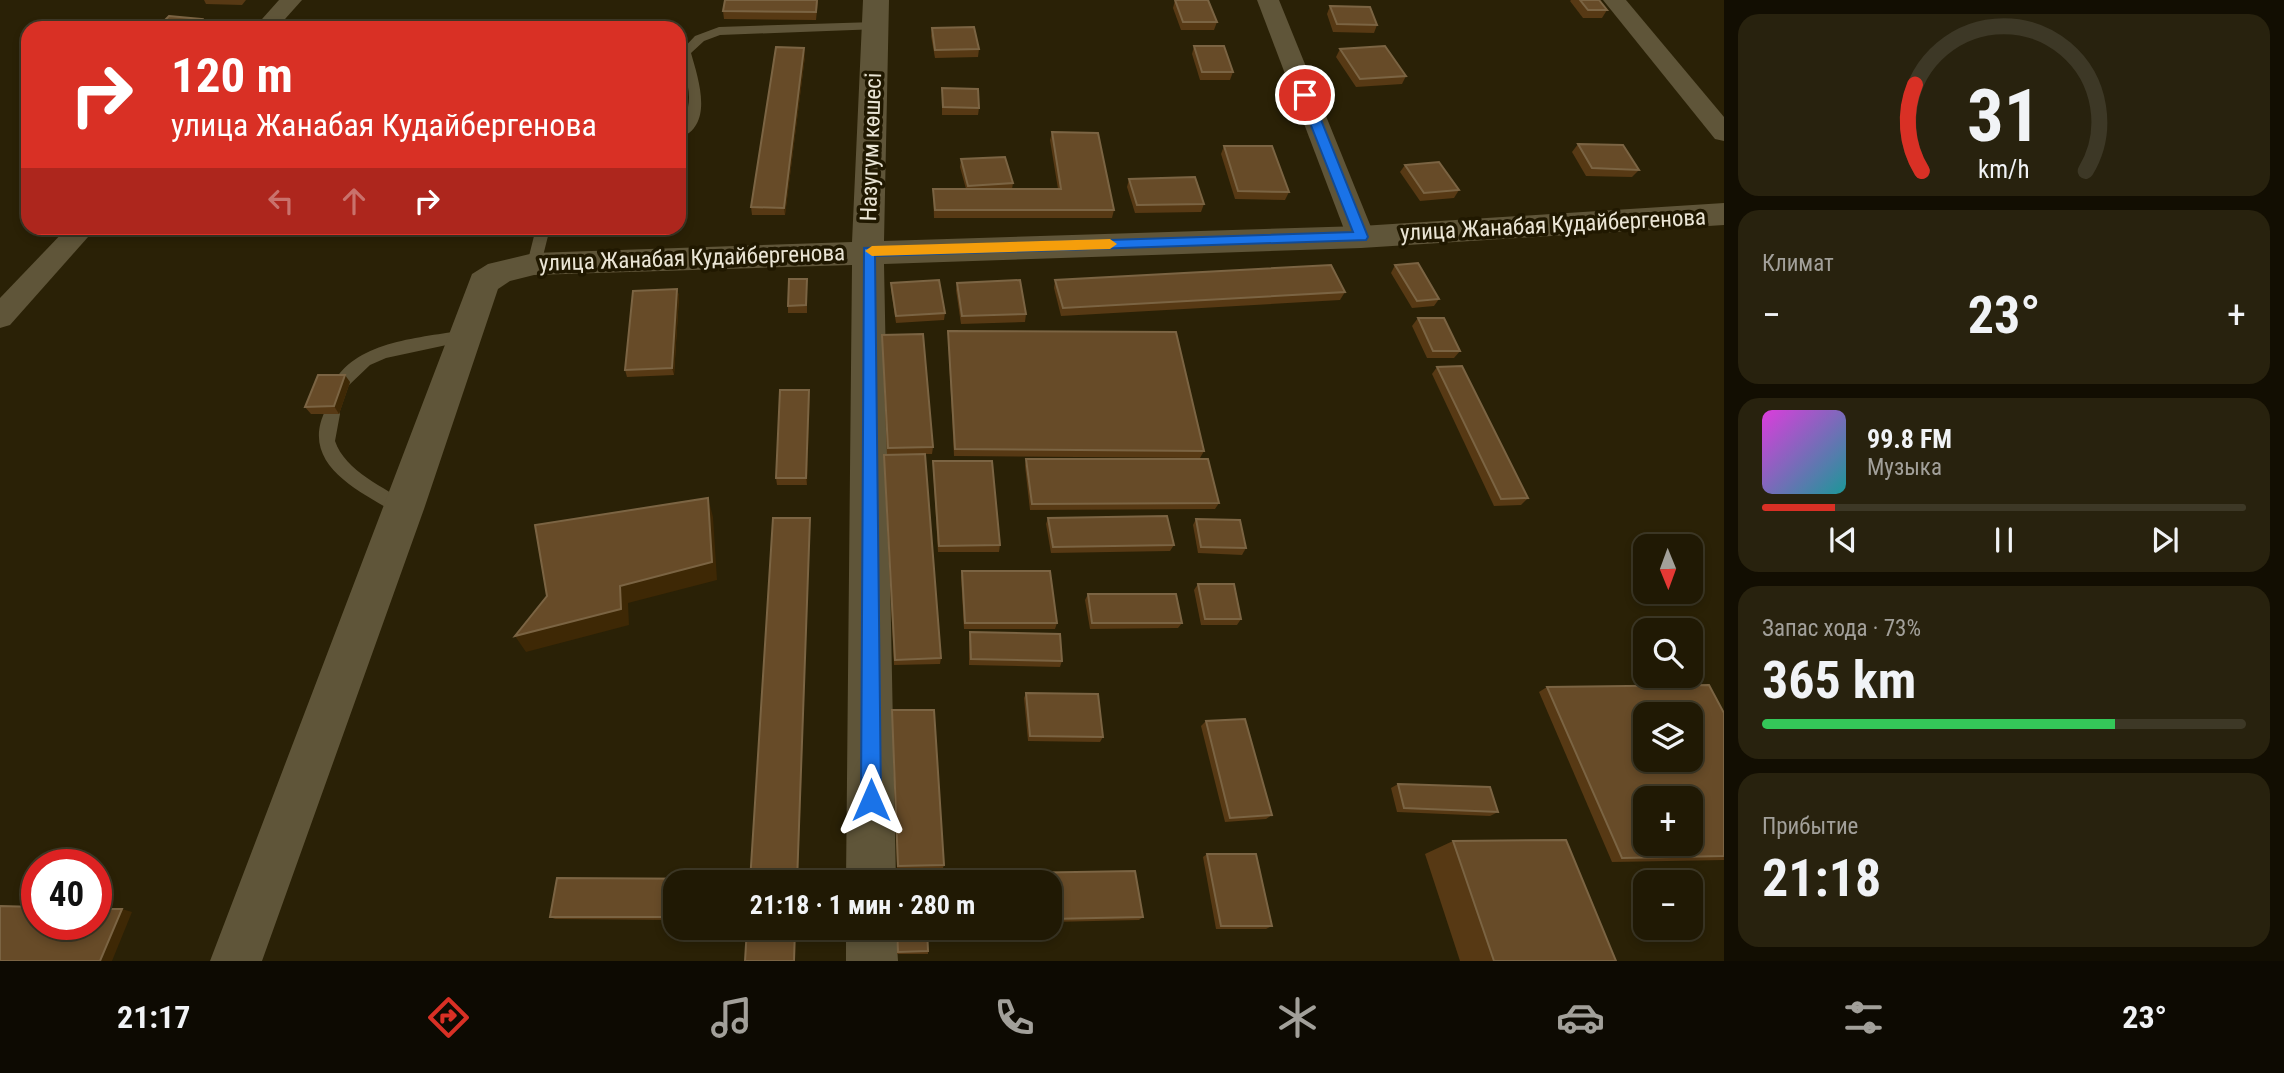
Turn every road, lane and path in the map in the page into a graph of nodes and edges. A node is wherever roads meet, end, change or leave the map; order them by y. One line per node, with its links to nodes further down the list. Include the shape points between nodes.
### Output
1 (291, 0): 5 (street)
2 (1268, 0): 13 (street)
3 (1614, 0): 9 (street)
4 (875, 13): 6 (lane, via 719,31 693,42); 14 (street, Назугум көшесі)
5 (272, 21)
6 (686, 52)
7 (686, 57): 8 (lane, via 698,104)
8 (686, 127)
9 (1724, 133)
10 (1724, 214): 13 (street, улица Жанабая Кудайбергенова)
11 (76, 235): 16 (street)
12 (538, 235): 15 (lane)
13 (1361, 237): 14 (street, улица Жанабая Кудайбергенова)
14 (868, 251): 15 (street, улица Жанабая Кудайбергенова); 21 (street, Назугум көшесі)
15 (517, 268): 17 (street, via 484,282)
16 (0, 317)
17 (464, 336): 18 (lane, via 380,354 357,364); 20 (street)
18 (342, 382)
19 (332, 414): 20 (lane, via 326,436 329,452 347,471)
20 (404, 509): 23 (street)
21 (871, 870)
22 (872, 940): 24 (street)
23 (236, 961)
24 (872, 961)

